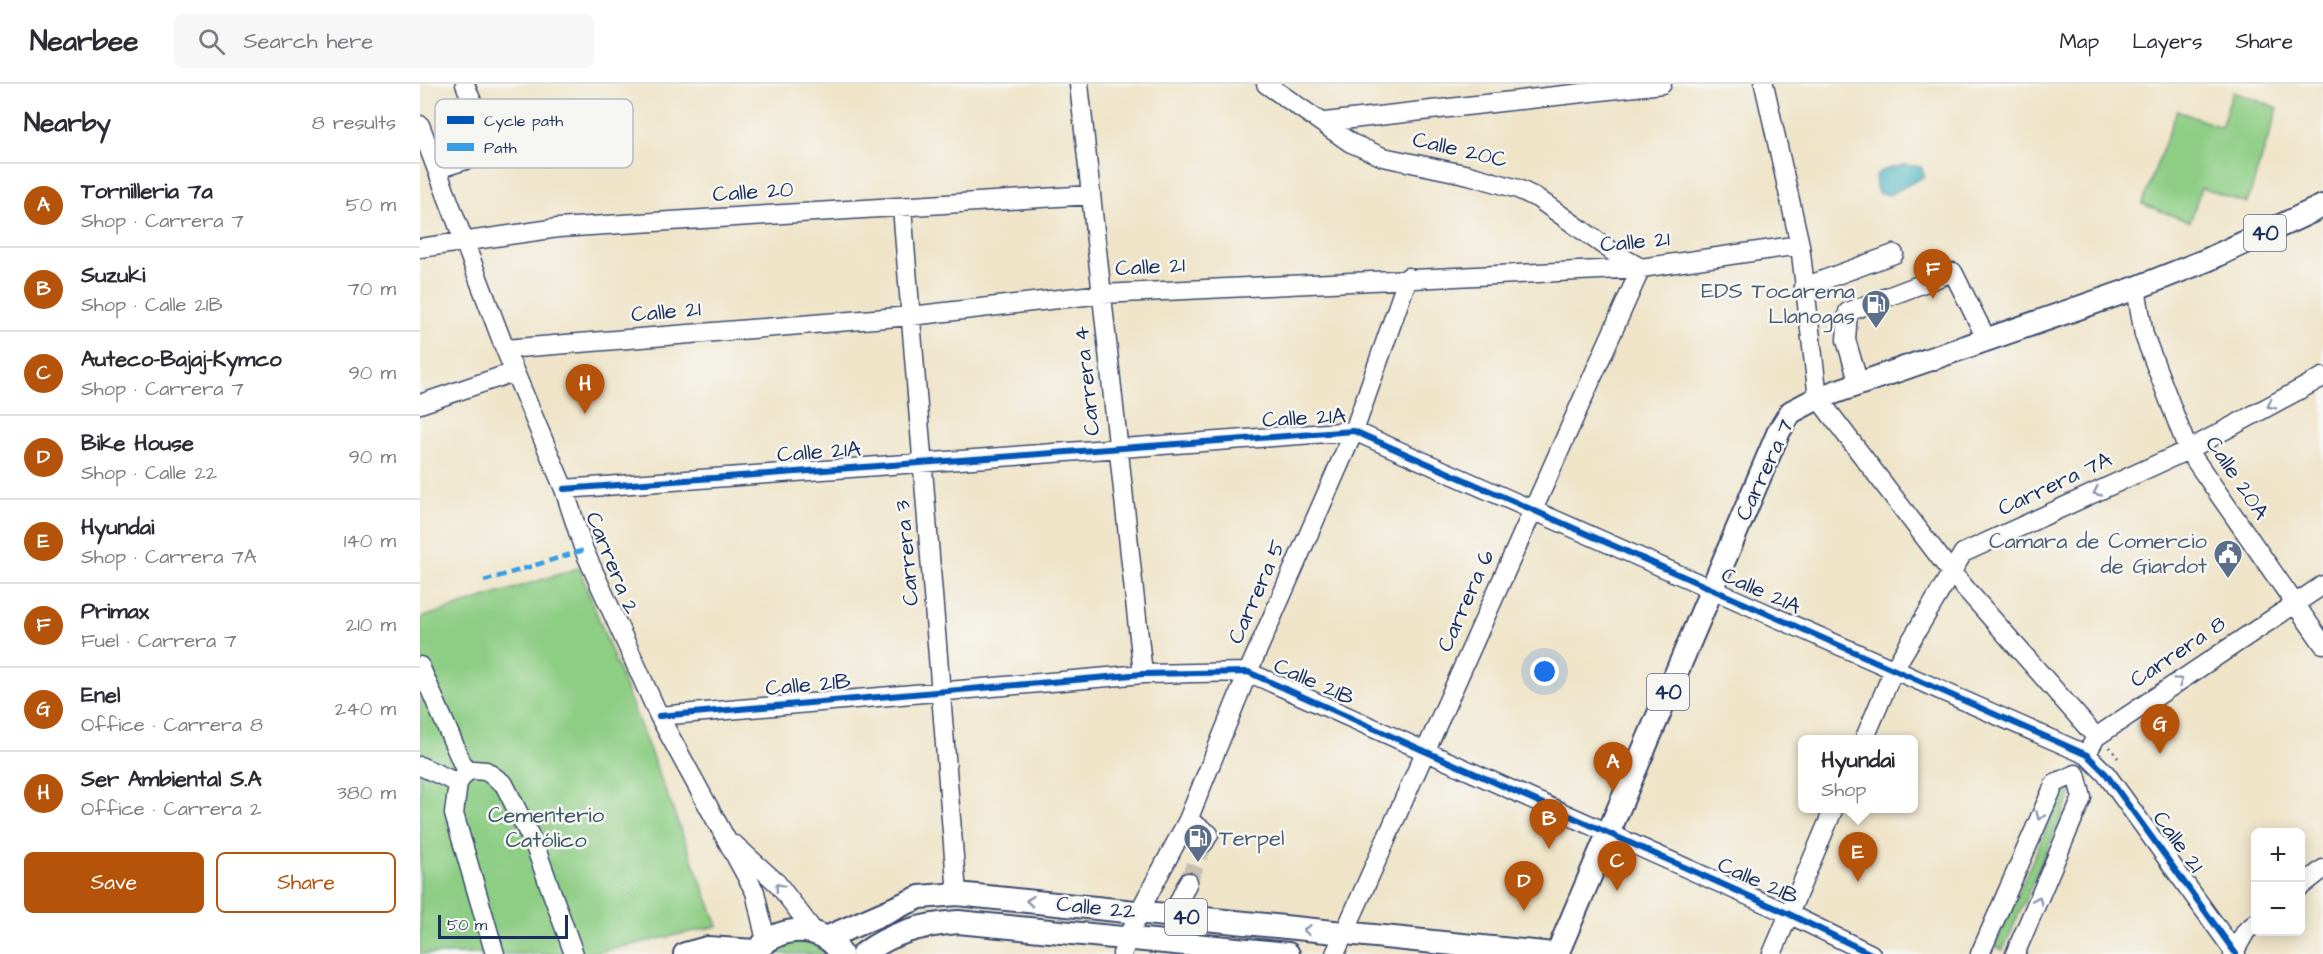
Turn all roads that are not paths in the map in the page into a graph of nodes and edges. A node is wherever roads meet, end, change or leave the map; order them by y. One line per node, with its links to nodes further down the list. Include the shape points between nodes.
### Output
1 (465, 84): 6 (street)
2 (1079, 84): 12 (street, Carrera 4)
3 (1266, 84): 7 (street, Calle 20C)
4 (1662, 84): 7 (street)
5 (1764, 84): 16 (street)
6 (471, 99)
7 (1324, 122): 19 (street, Calle 20C, via 1351,143 1383,157 1518,189)
8 (420, 125): 9 (street, Carrera 2)
9 (435, 164)
10 (440, 168): 11 (street)
11 (437, 169): 15 (street, Carrera 2)
12 (1091, 195): 14 (street, Calle 20); 23 (street, Carrera 4)
13 (2323, 206): 22 (main road, Carrera 7 / 40)
14 (902, 207): 15 (street, Calle 20, via 558,228); 24 (street, Carrera 3)
15 (465, 243): 17 (street, Calle 20); 26 (street, Carrera 2)
16 (1800, 246): 19 (street, Calle 21); 21 (street)
17 (420, 248)
18 (1894, 254): 21 (street)
19 (1641, 268): 20 (street, Calle 21); 37 (street, Carrera 6)
20 (1408, 277): 23 (street, Calle 21); 32 (street, Carrera 5)
21 (1804, 287): 30 (street)
22 (2136, 288): 25 (main road, Carrera 7 / 40); 34 (street, Calle 20A, via 2144,335)
23 (1102, 294): 24 (street, Calle 21); 33 (street, Carrera 4)
24 (911, 316): 26 (street, Calle 21); 35 (street, Carrera 3)
25 (1987, 340): 29 (main road, Carrera 7 / 40); 29 (street, via 1953,272 1848,312 1846,340)
26 (505, 349): 27 (street, Carrera 2)
27 (514, 372): 31 (street); 36 (street, Carrera 2)
28 (2323, 377): 34 (street, Carrera 7A, one-way to 34)
29 (1859, 384): 30 (main road, Carrera 7 / 40)
30 (1818, 398): 38 (street); 40 (main road, Carrera 7 / 40, via 1791,412 1779,430)
31 (420, 404)
32 (1354, 431): 33 (street, Calle 21A); 37 (street, Calle 21A); 45 (street, Carrera 5)
33 (1118, 448): 35 (street, Calle 21A); 46 (street, Carrera 4)
34 (2188, 450): 38 (street, Carrera 7A, one-way to 38, via 1963,553); 41 (street, Calle 20A)
35 (923, 462): 36 (street, Calle 21A); 47 (street, Carrera 3)
36 (564, 489): 48 (street, Carrera 2, via 584,550)
37 (1533, 510): 40 (street, Calle 21A); 51 (street, Carrera 6)
38 (1950, 572): 44 (street, Carrera 7A); 50 (street)
39 (2323, 585): 41 (street, Carrera 8)
40 (1712, 589): 44 (street, Calle 21A); 58 (main road, Carrera 7 / 40)
41 (2294, 603): 42 (street, Calle 20A); 50 (street, Carrera 8, one-way to 41)
42 (2323, 644)
43 (420, 666): 55 (street)
44 (1894, 669): 49 (street, Carrera 7A); 52 (street, Calle 21A)
45 (1248, 672): 46 (street, Calle 21B); 51 (street, Calle 21B); 57 (street, Carrera 5)
46 (1143, 674): 47 (street, Calle 21B)
47 (942, 691): 48 (street, Calle 21B); 64 (street, Carrera 3)
48 (659, 716): 59 (street, Carrera 2)
49 (1866, 735)
50 (2102, 741): 52 (street, Carrera 8)
51 (1426, 752): 58 (street, Calle 21B); 69 (street, Carrera 6)
52 (2087, 755): 54 (street, Carrera 8); 73 (street, Calle 21, via 2106,774)
53 (420, 766): 55 (street)
54 (2076, 774): 83 (street, Carrera 8, one-way to 83, via 2055,783); 84 (street, one-way to 54, via 2082,798)
55 (462, 777): 74 (street, via 454,814); 75 (street, via 486,771 504,784 535,846)
56 (1832, 813): 66 (street)
57 (1188, 820): 60 (street, via 1209,834); 65 (street, Carrera 5)
58 (1608, 833): 66 (street, Calle 21B); 80 (main road, Carrera 7 / 40)
59 (727, 837): 70 (street, Carrera 2, one-way to 59, via 777,883); 72 (street, Carrera 2, via 755,892)
60 (1204, 843)
61 (2323, 870): 63 (street)
62 (1188, 882): 67 (street)
63 (2305, 884)
64 (957, 894): 65 (main road, Calle 22 / 40, one-way to 64); 70 (main road, Calle 22 / 40, via 920,897)
65 (1140, 912): 67 (main road, Calle 22 / 40); 71 (street, Carrera 5)
66 (1789, 914): 81 (street); 82 (street, Calle 21B)
67 (1172, 916): 69 (main road, Calle 22 / 40, one-way to 67)
68 (2251, 927): 73 (street)
69 (1344, 933): 79 (street, Carrera 6); 80 (main road, Calle 22 / 40)
70 (828, 942): 72 (main road, 40, via 789,931)
71 (1125, 946): 77 (main road, Calle 22 / 40, via 958,922 925,924 882,940); 78 (main road, Calle 22 / 40)
72 (759, 949): 76 (main road, 40, via 707,948)
73 (2234, 953)
74 (495, 954)
75 (574, 954)
76 (685, 954)
77 (863, 954)
78 (1288, 954)
79 (1335, 954)
80 (1555, 954)
81 (1772, 954)
82 (1871, 954)
83 (1980, 954)
84 (2015, 954)

